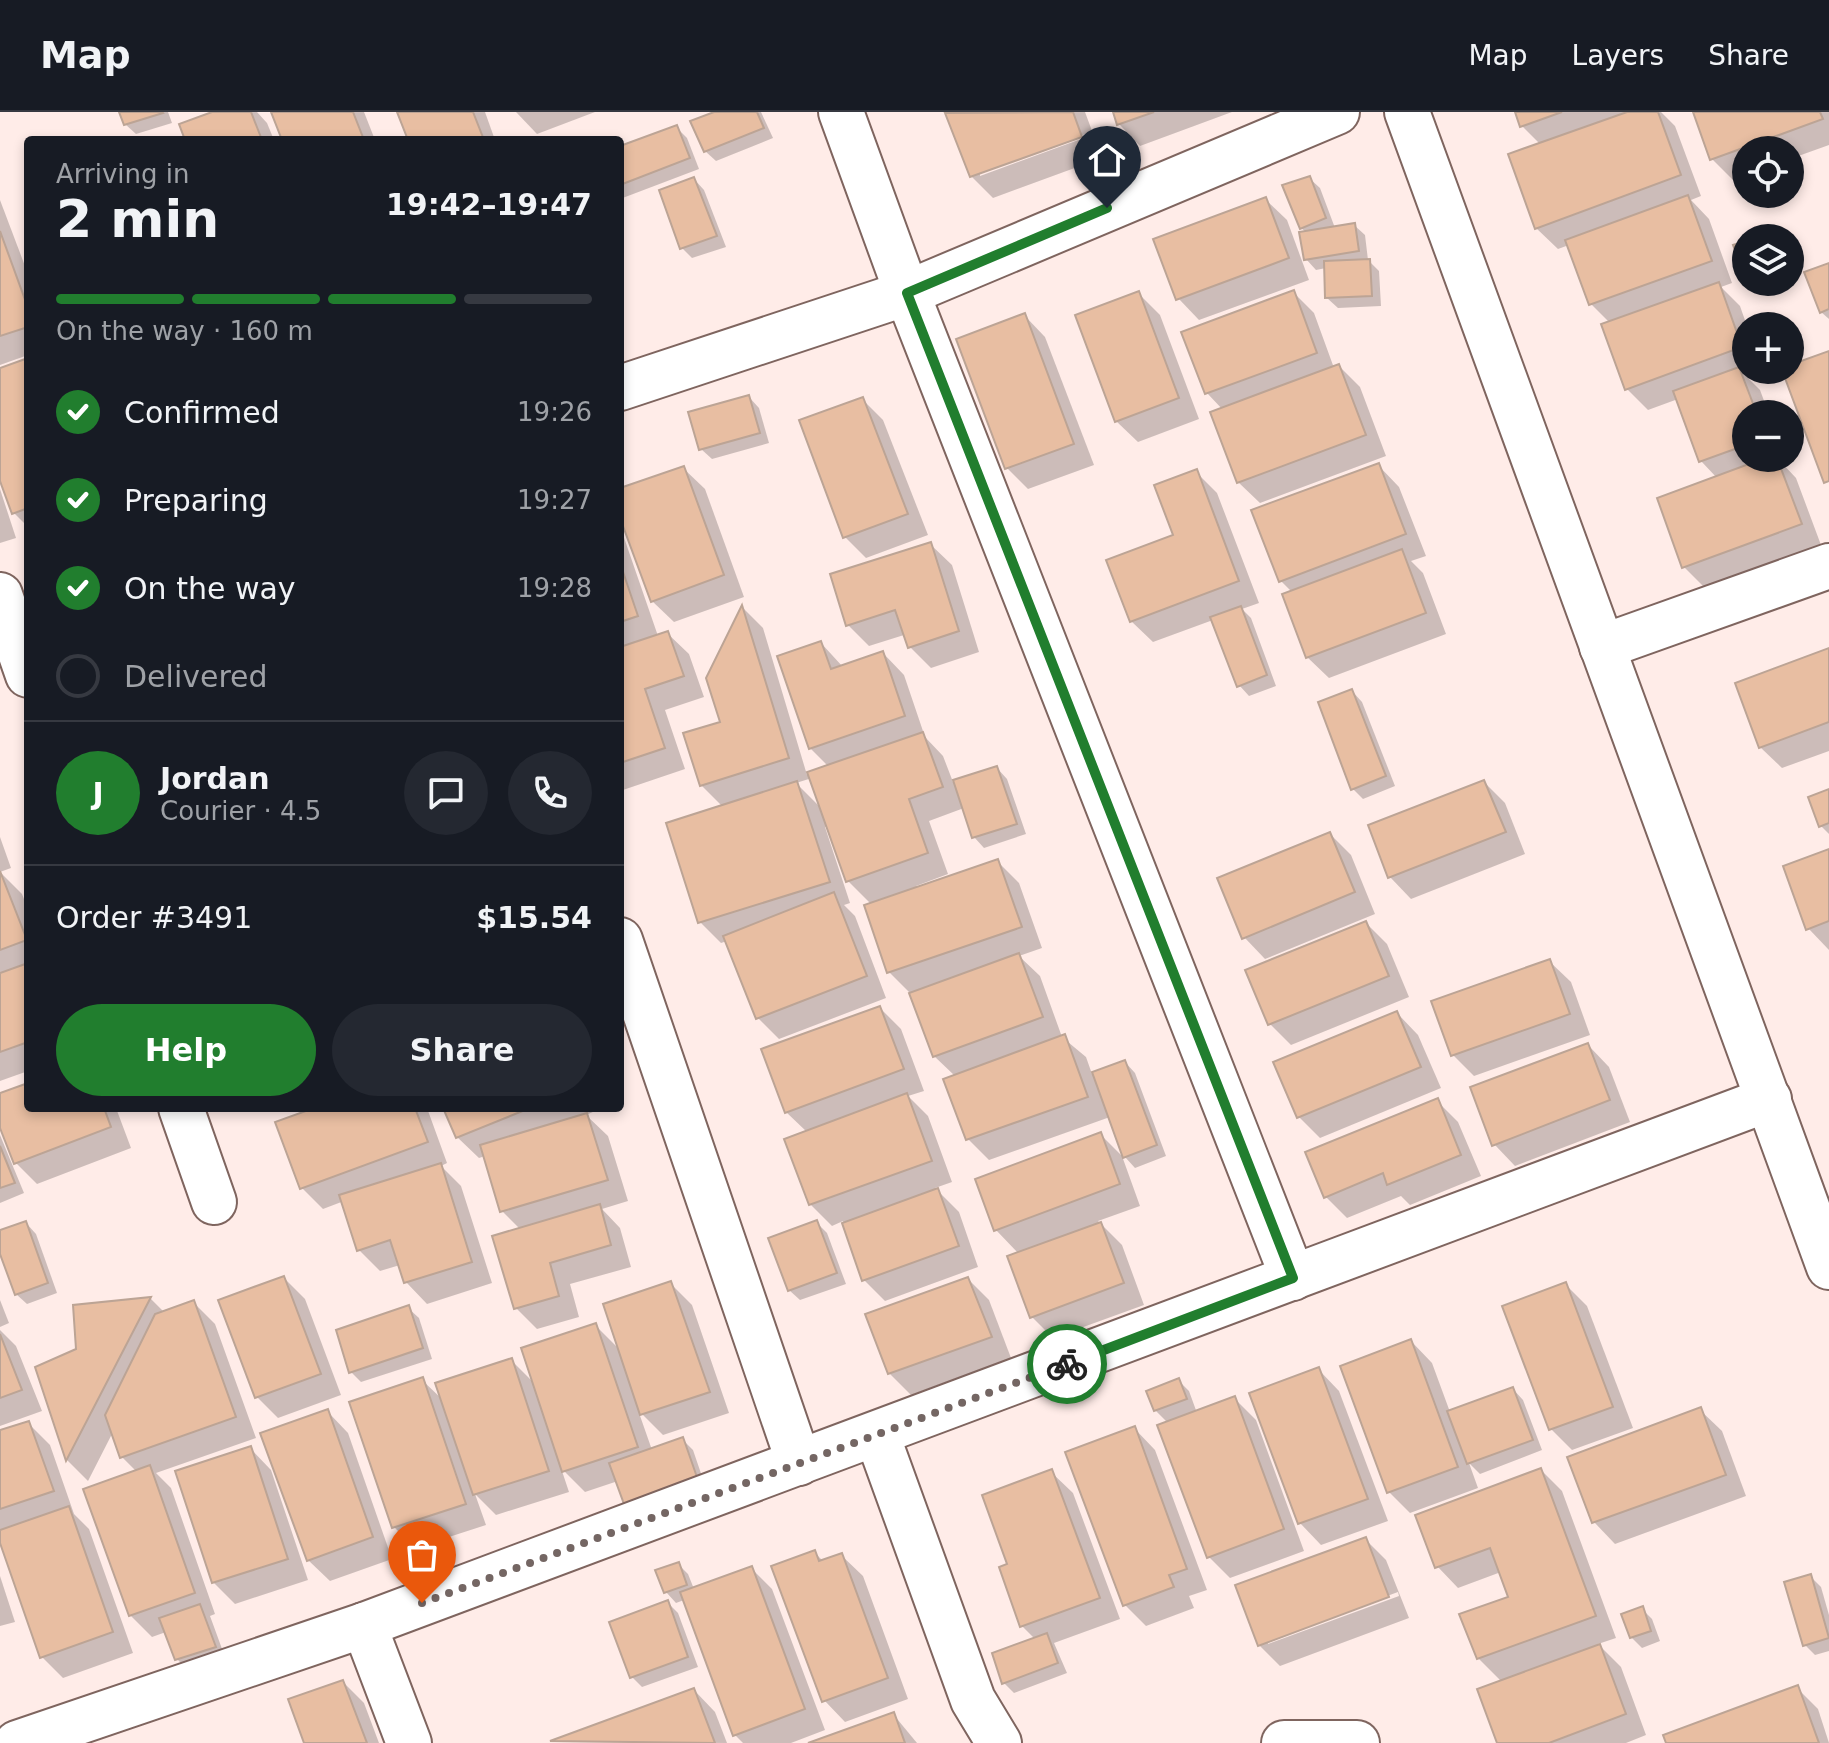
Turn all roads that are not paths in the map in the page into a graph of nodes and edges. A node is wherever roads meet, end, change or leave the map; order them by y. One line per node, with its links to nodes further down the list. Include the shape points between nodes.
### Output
1 (841, 112): 4 (street)
2 (1337, 112): 4 (street)
3 (1407, 112): 9 (street)
4 (907, 293): 5 (street); 16 (street)
5 (624, 387)
6 (1829, 566): 9 (street)
7 (24, 587): 8 (street)
8 (0, 595): 10 (street)
9 (1602, 647): 12 (street)
10 (24, 664)
11 (624, 952): 18 (street)
12 (1769, 1099): 15 (street); 16 (street)
13 (182, 1112): 14 (street)
14 (214, 1202)
15 (1829, 1267)
16 (1293, 1278): 17 (street)
17 (877, 1435): 18 (street); 22 (street, via 973,1700)
18 (799, 1463): 19 (street)
19 (364, 1625): 20 (street); 21 (street)
20 (17, 1743)
21 (409, 1743)
22 (999, 1743)
23 (1284, 1743): 24 (street)
24 (1357, 1743)

